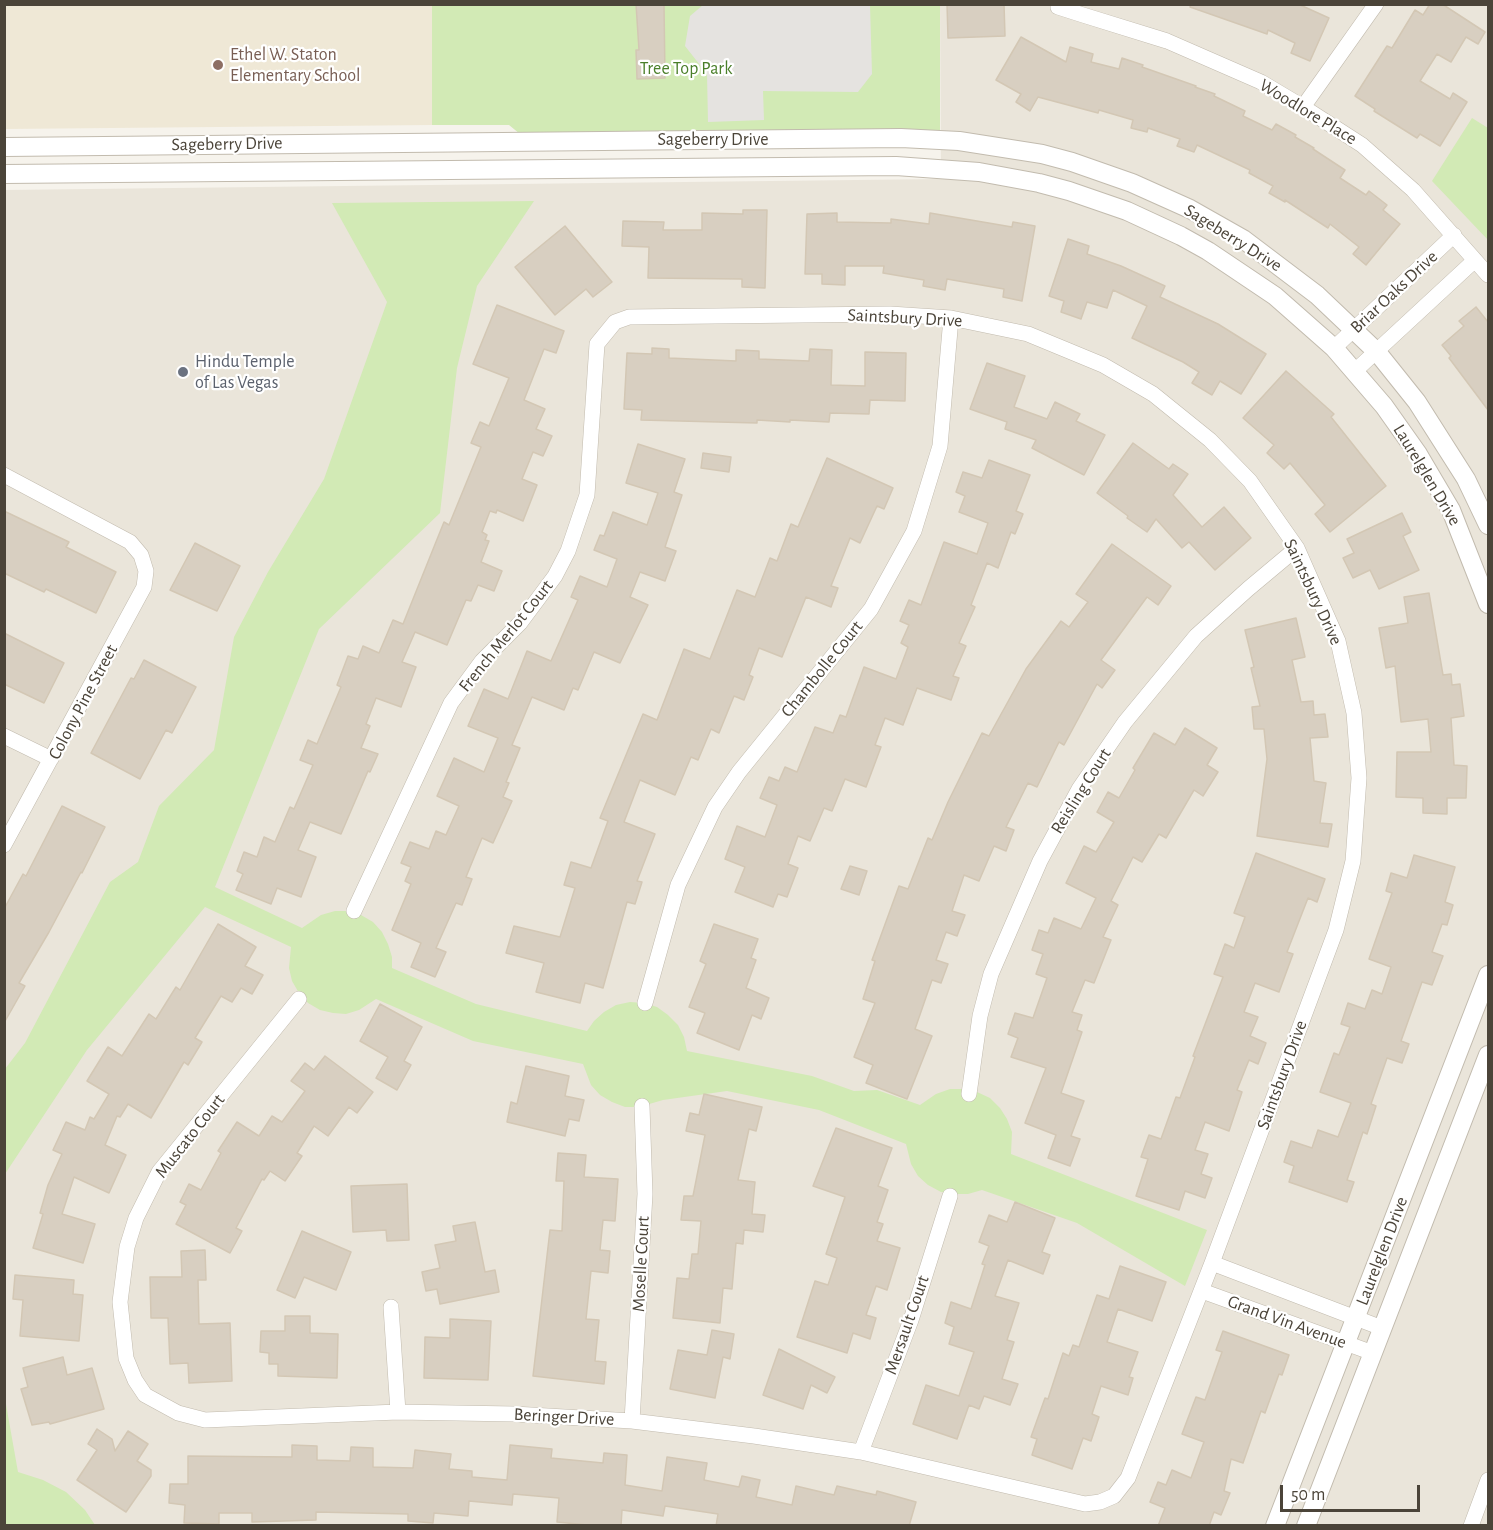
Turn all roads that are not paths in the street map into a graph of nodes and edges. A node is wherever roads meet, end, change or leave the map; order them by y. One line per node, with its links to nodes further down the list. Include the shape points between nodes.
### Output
1 (1058, 4): 3 (street, Woodlore Place, via 1167,41 1261,82)
2 (1376, 4): 3 (street)
3 (1303, 107): 6 (street, Woodlore Place, via 1362,145 1413,190)
4 (4, 147): 10 (street, Sageberry Drive, via 890,138 988,144 1072,162 1132,183 1217,223 1317,295)
5 (4, 174): 12 (street, Sageberry Drive, via 896,166 979,172 1040,183 1100,201 1181,236 1252,279)
6 (1454, 235): 7 (street, Woodlore Place); 10 (street, Briar Oaks Drive)
7 (1475, 260): 8 (street, Woodlore Place); 10 (street, Briar Oaks Drive)
8 (1488, 275)
9 (951, 318): 11 (street, Saintsbury Drive, via 890,314 629,317 615,322); 15 (street, Saintsbury Drive, via 1028,334 1103,365 1153,394 1210,440 1250,481); 23 (street, Chambolle Court, via 940,446 914,531 871,609 715,807 678,885)
10 (1365, 340): 12 (street, Briar Oaks Drive); 12 (street, Briar Oaks Drive); 14 (street, Laurelglen Drive, via 1439,433)
11 (597, 344): 20 (street, French Merlot Court, via 587,495 568,550 555,576 520,623 482,661 451,703)
12 (1345, 360): 16 (street, Laurelglen Drive, via 1401,429 1446,501)
13 (4, 475): 18 (street, Colony Pine Street, via 130,542 141,555 146,571 144,587)
14 (1488, 525)
15 (1296, 548): 25 (street, Reisling Court, via 1196,636 1125,722 1079,789 1040,861 991,974 980,1016); 28 (street, Saintsbury Drive, via 1338,641 1354,713 1359,778 1353,861 1336,930)
16 (1488, 604)
17 (4, 735): 18 (street)
18 (51, 759): 19 (street, Colony Pine Street)
19 (4, 845)
20 (354, 911)
21 (1488, 975): 31 (street, Laurelglen Drive)
22 (299, 999): 35 (street, Muscato Court, via 159,1172 136,1218 127,1247 120,1302 126,1358)
23 (645, 1003)
24 (1488, 1055): 32 (street, Laurelglen Drive)
25 (969, 1094)
26 (642, 1106): 37 (street, Moselle Court, via 645,1194)
27 (950, 1196): 38 (street, Mersault Court, via 911,1320)
28 (1212, 1263): 29 (street, Saintsbury Drive); 31 (street, Grand Vin Avenue)
29 (1202, 1291): 33 (street, Grand Vin Avenue); 39 (street, Saintsbury Drive, via 1128,1478 1114,1496 1085,1504)
30 (391, 1307): 36 (street)
31 (1356, 1319): 32 (street, Grand Vin Avenue); 33 (street, Laurelglen Drive)
32 (1382, 1328): 34 (street, Laurelglen Drive)
33 (1346, 1344): 34 (street, Grand Vin Avenue); 41 (street, Laurelglen Drive)
34 (1373, 1353): 42 (street, Laurelglen Drive)
35 (145, 1395): 36 (street, Beringer Drive, via 178,1413 205,1420)
36 (398, 1412): 37 (street, Beringer Drive)
37 (632, 1421): 38 (street, Beringer Drive)
38 (861, 1452): 39 (street, Beringer Drive)
39 (983, 1479)
40 (1488, 1480): 43 (street)
41 (1275, 1526)
42 (1306, 1526)
43 (1471, 1526)

